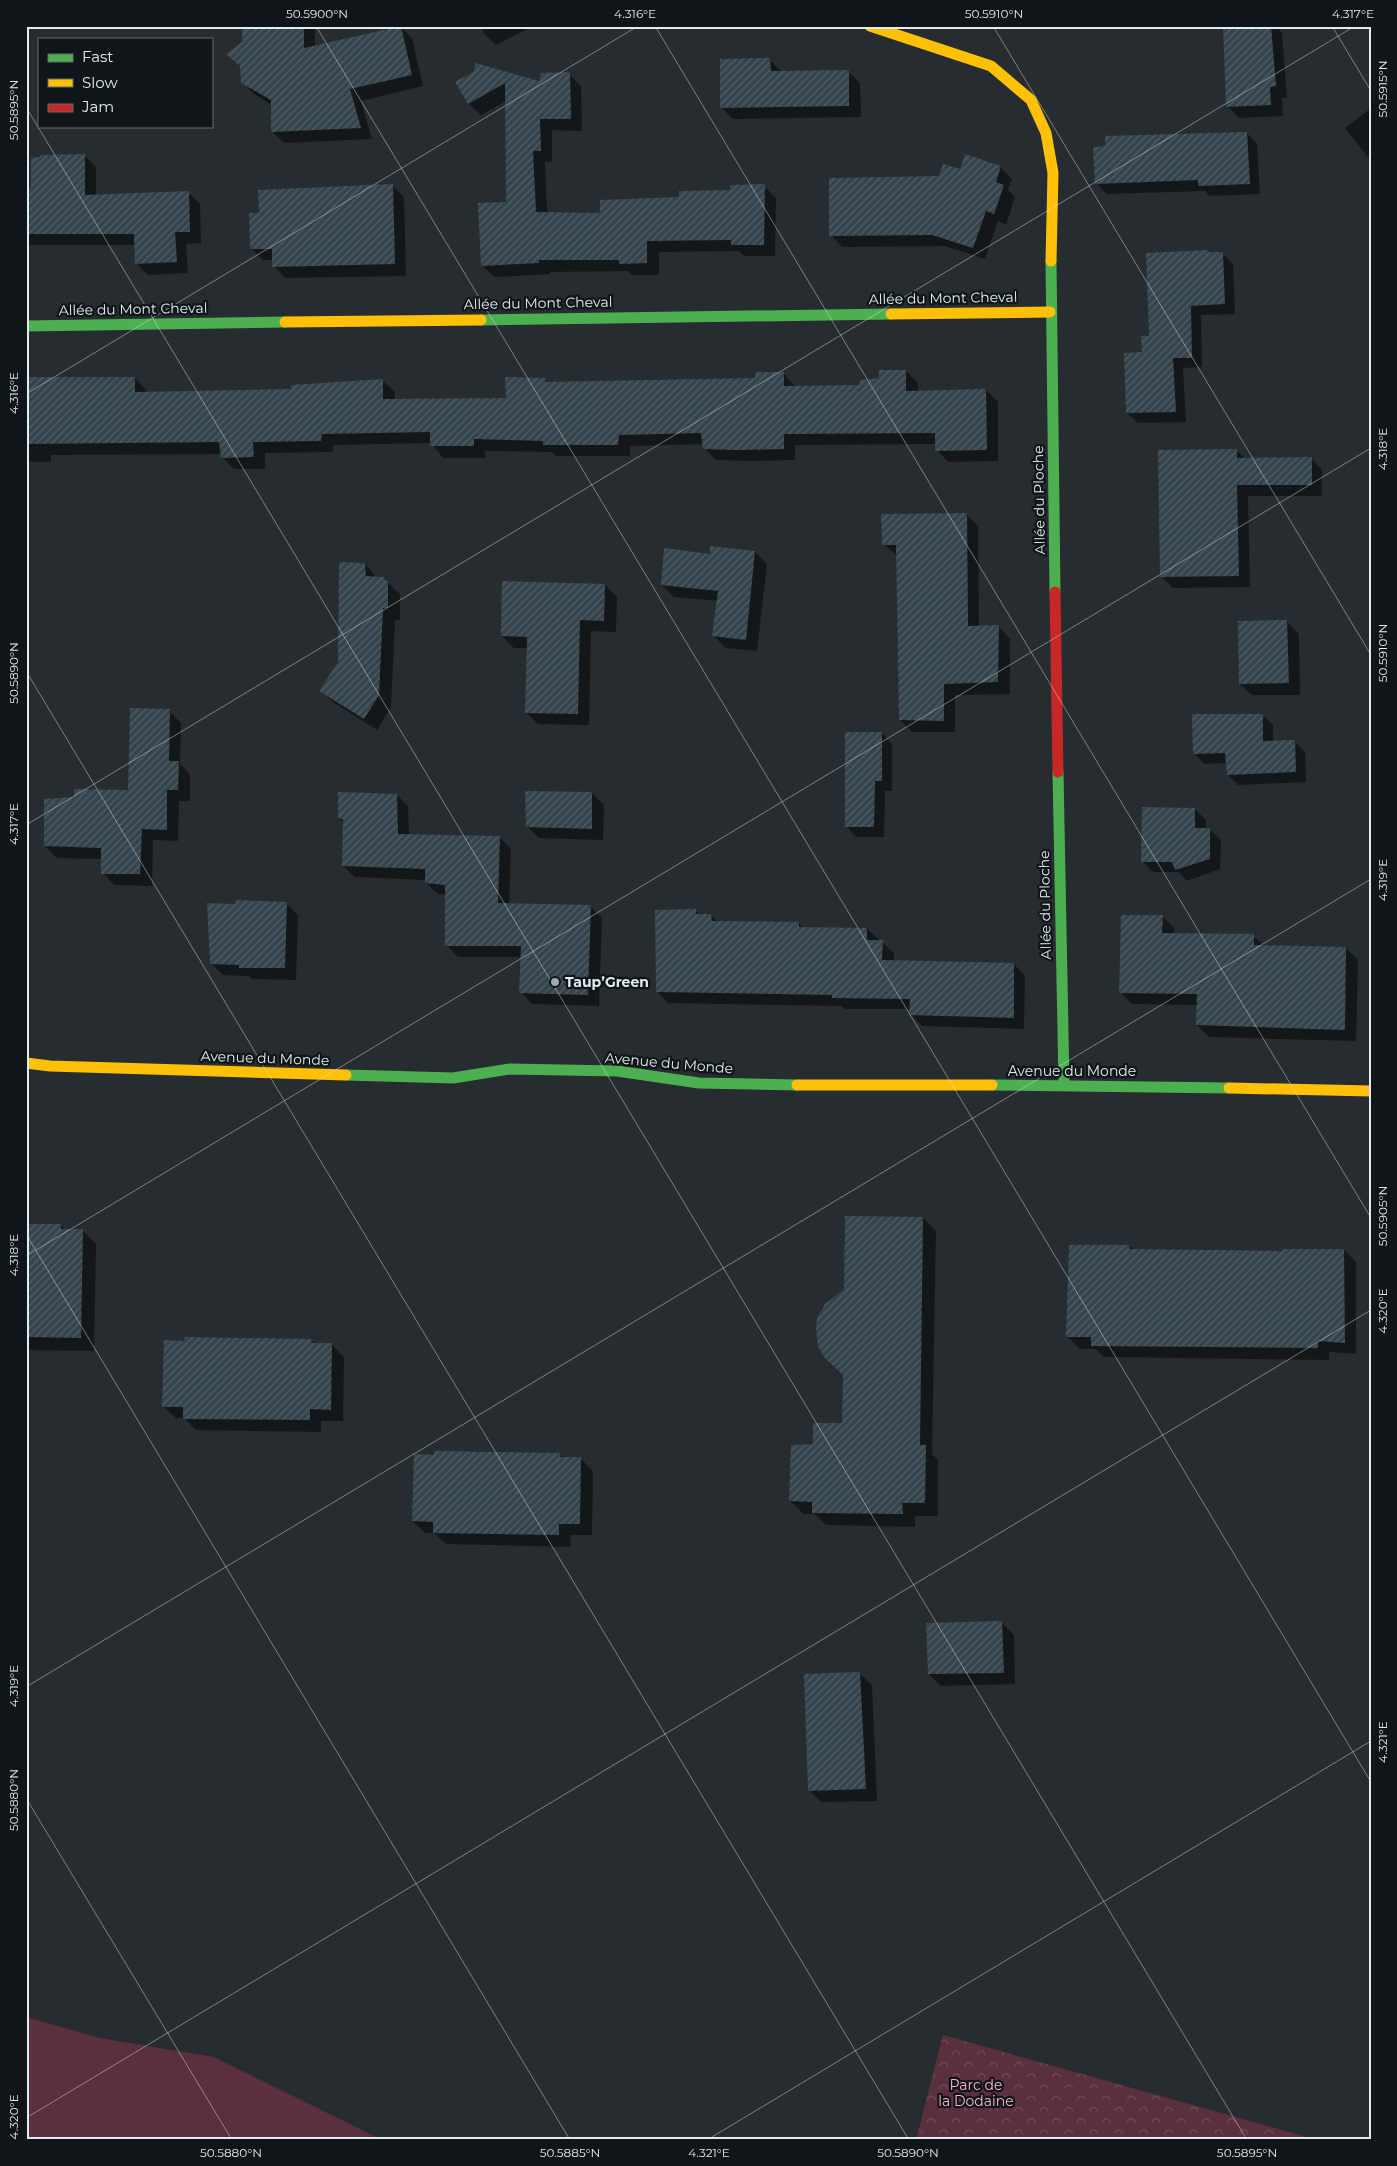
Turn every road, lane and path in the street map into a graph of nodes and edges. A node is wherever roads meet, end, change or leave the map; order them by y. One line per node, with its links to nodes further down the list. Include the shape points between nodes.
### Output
1 (870, 26): 2 (street, Allée du Ploche, via 992,66 1031,100 1046,133 1053,173)
2 (1050, 312): 3 (street, Allée du Mont Cheval); 5 (street, Allée du Ploche)
3 (26, 326)
4 (26, 1063): 5 (street, Avenue du Monde, via 453,1078 510,1069 617,1071 699,1083 846,1086)
5 (1064, 1084): 6 (street, Avenue du Monde)
6 (1371, 1091)

